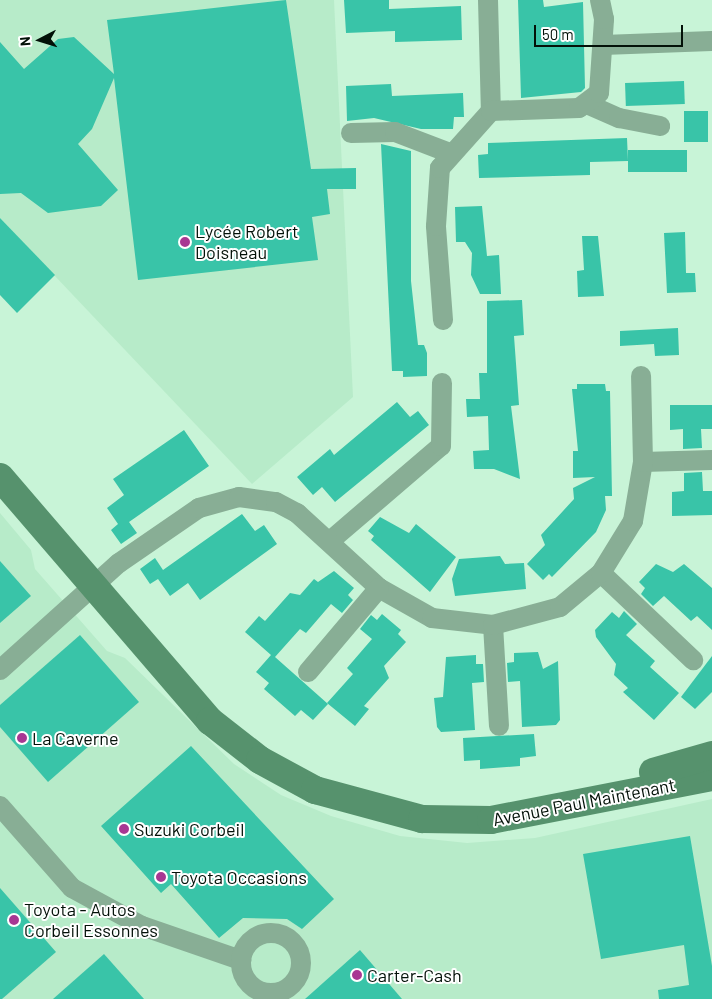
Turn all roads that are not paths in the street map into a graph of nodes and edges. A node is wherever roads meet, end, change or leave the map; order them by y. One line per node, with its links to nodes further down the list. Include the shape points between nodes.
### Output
1 (488, 0): 6 (street)
2 (600, 0): 4 (street)
3 (712, 41): 4 (street)
4 (604, 44): 5 (street, via 603,86)
5 (587, 104): 6 (street, via 570,109); 7 (street, via 619,118)
6 (491, 111): 9 (street)
7 (660, 126)
8 (351, 133): 9 (street, via 395,132)
9 (450, 153): 10 (street, via 436,188)
10 (443, 320)
11 (642, 376): 14 (street)
12 (442, 383): 16 (street, via 441,446)
13 (712, 460): 14 (street)
14 (643, 462): 17 (street, via 632,521)
15 (0, 477): 18 (street, Avenue Paul Maintenant)
16 (330, 541): 18 (street, via 297,513 276,502 258,497 221,500 181,520); 19 (street)
17 (601, 573): 20 (street, via 560,607); 21 (street)
18 (96, 584): 22 (street); 25 (street, Avenue Paul Maintenant, via 124,605 190,681 241,729 320,775 373,794 458,810 524,806); 26 (street, Avenue Paul Maintenant, via 156,664 235,742 315,790 369,808 422,819 491,820)
19 (379, 588): 20 (street, via 432,618); 23 (street)
20 (493, 626): 24 (street)
21 (693, 660)
22 (0, 670)
23 (308, 672)
24 (499, 726)
25 (712, 755)
26 (712, 777)
27 (0, 806): 28 (street, via 72,888 142,926)
28 (241, 960)

